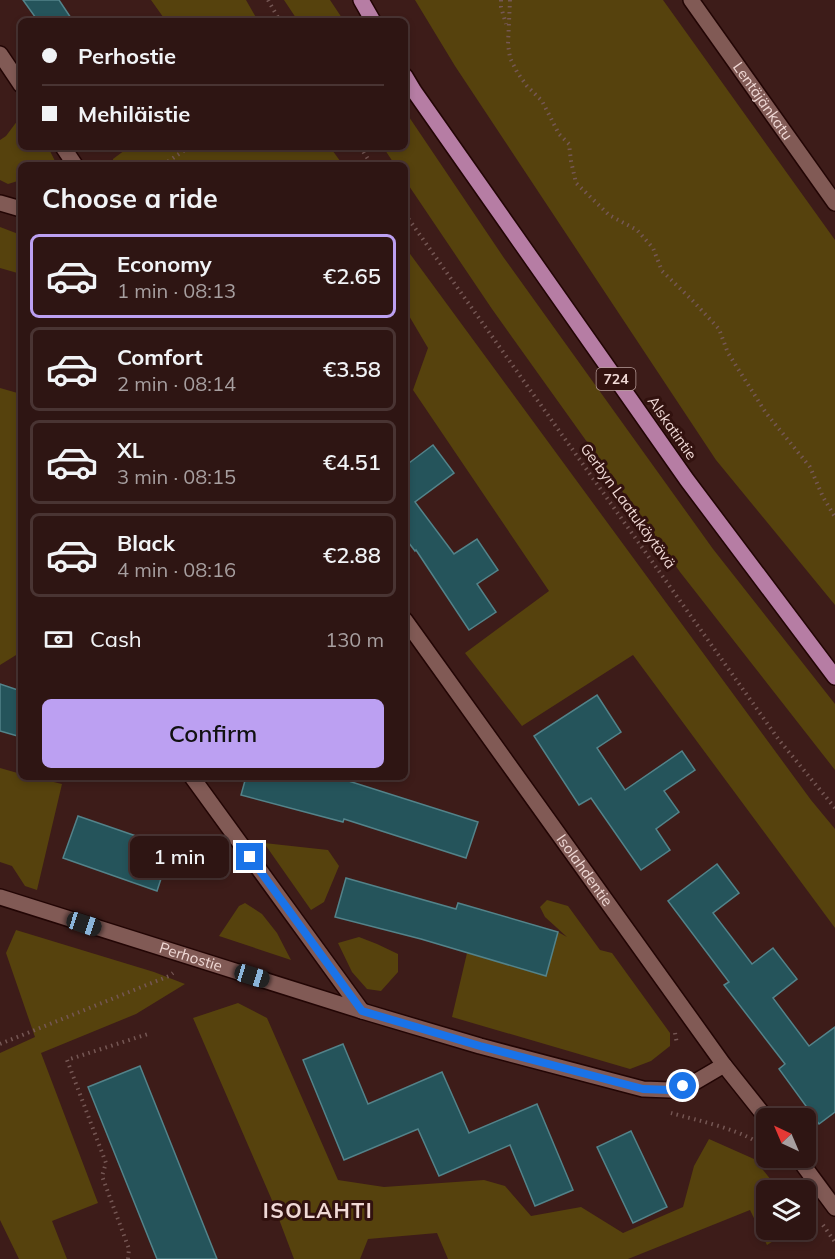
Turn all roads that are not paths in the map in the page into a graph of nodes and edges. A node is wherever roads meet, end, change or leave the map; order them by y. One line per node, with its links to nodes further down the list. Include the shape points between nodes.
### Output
1 (361, 0): 3 (main road)
2 (691, 0): 8 (street, Lentäjänkatu)
3 (371, 18)
4 (0, 54): 5 (street)
5 (18, 81)
6 (408, 81): 11 (main road, Alskatintie / 724, via 687,480)
7 (0, 203): 9 (street)
8 (835, 203)
9 (18, 208)
10 (408, 624): 15 (street, Isolahdentie)
11 (835, 677)
12 (194, 780): 14 (street)
13 (0, 897): 14 (street, Perhostie)
14 (362, 1011): 15 (street, Perhostie, via 643,1089 670,1090 695,1082)
15 (724, 1065): 16 (street, Isolahdentie)
16 (758, 1108)
17 (805, 1168): 18 (street)
18 (835, 1208)

